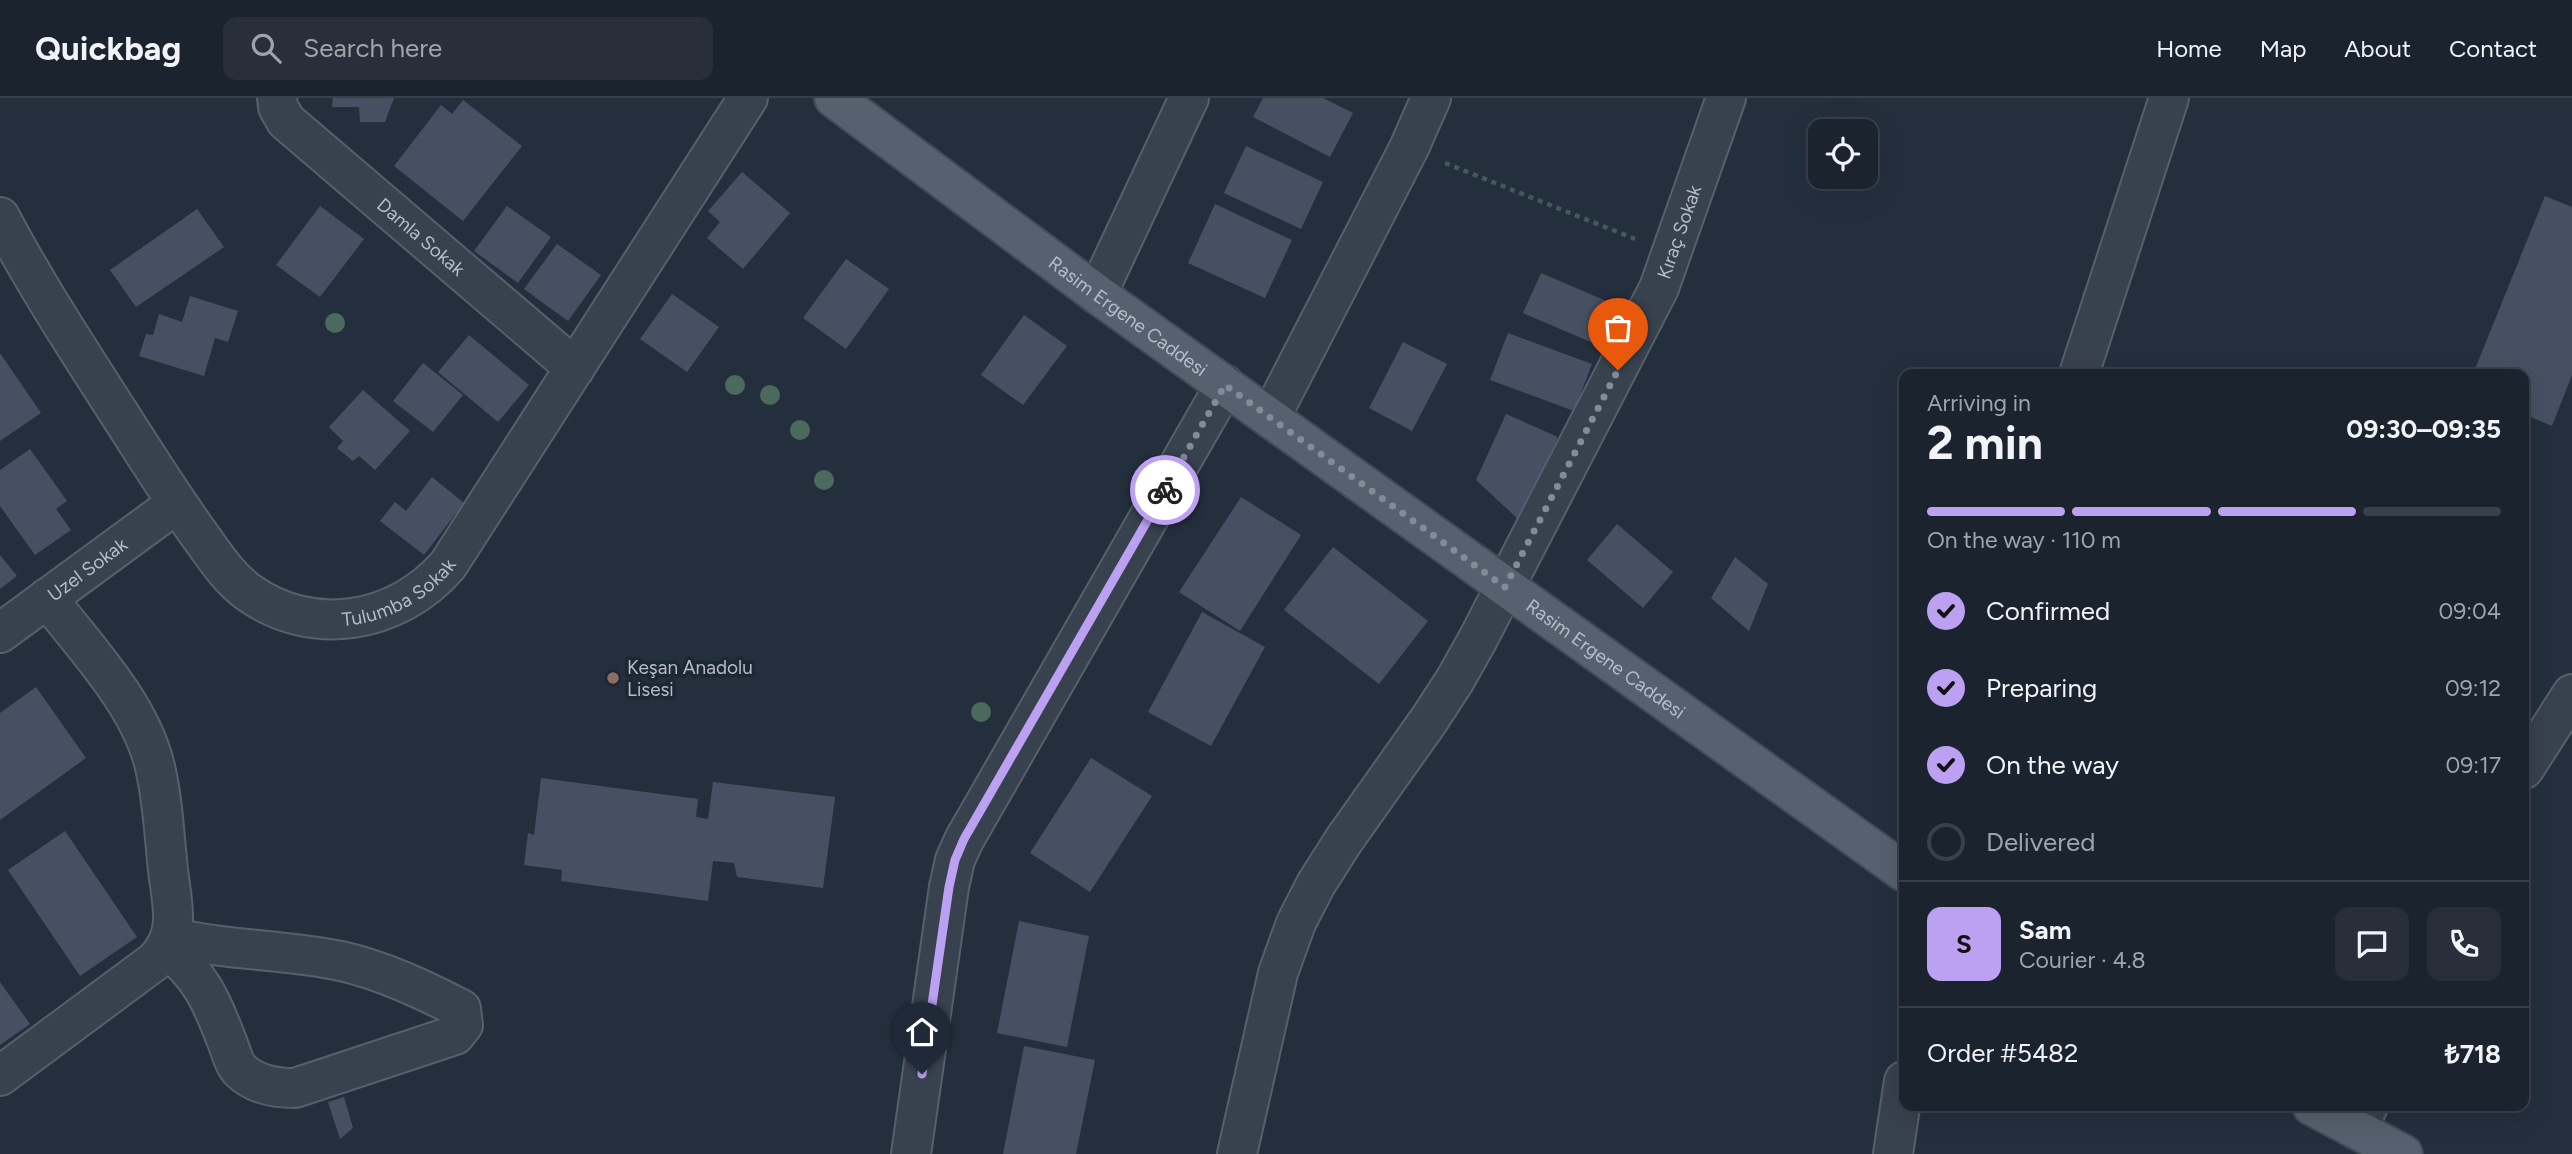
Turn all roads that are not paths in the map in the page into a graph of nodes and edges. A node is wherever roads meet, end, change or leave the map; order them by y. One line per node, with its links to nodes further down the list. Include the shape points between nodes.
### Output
1 (277, 98): 11 (street, Damla Sokak, via 285,121)
2 (748, 98): 11 (street, Tulumba Sokak)
3 (834, 98): 10 (main road, Rasim Ergene Caddesi)
4 (1189, 98): 10 (street)
5 (1431, 98): 14 (street)
6 (1726, 98): 16 (street, Kıraç Sokak, via 1672,255 1643,322)
7 (2169, 98): 12 (street)
8 (0, 217): 9 (street, Tulumba Sokak)
9 (12, 270): 15 (street, Tulumba Sokak)
10 (1097, 295): 13 (main road, Rasim Ergene Caddesi)
11 (575, 368): 15 (street, Tulumba Sokak, via 448,565 411,598 382,612 317,618 258,599 233,580)
12 (2080, 369)
13 (1225, 385): 14 (main road, Rasim Ergene Caddesi); 27 (street, via 955,860)
14 (1270, 418): 16 (main road, Rasim Ergene Caddesi)
15 (176, 504): 17 (street, Uzel Sokak)
16 (1505, 587): 21 (main road, Rasim Ergene Caddesi); 28 (street, Kıraç Sokak, via 1455,680 1344,839 1296,923 1278,972)
17 (47, 598): 18 (street, Uzel Sokak); 22 (street, via 125,700 154,761 173,913)
18 (0, 633)
19 (2572, 694): 20 (street)
20 (2529, 761)
21 (1899, 868)
22 (169, 943): 22 (street, via 212,1002 238,1068 277,1088 295,1088 455,1035 463,1025 461,1009 376,971 304,955); 23 (street, via 155,961)
23 (0, 1076)
24 (1899, 1111): 29 (street)
25 (2333, 1111): 26 (main road)
26 (2363, 1118): 30 (main road)
27 (911, 1154)
28 (1237, 1154)
29 (1893, 1154)
30 (2403, 1154)

